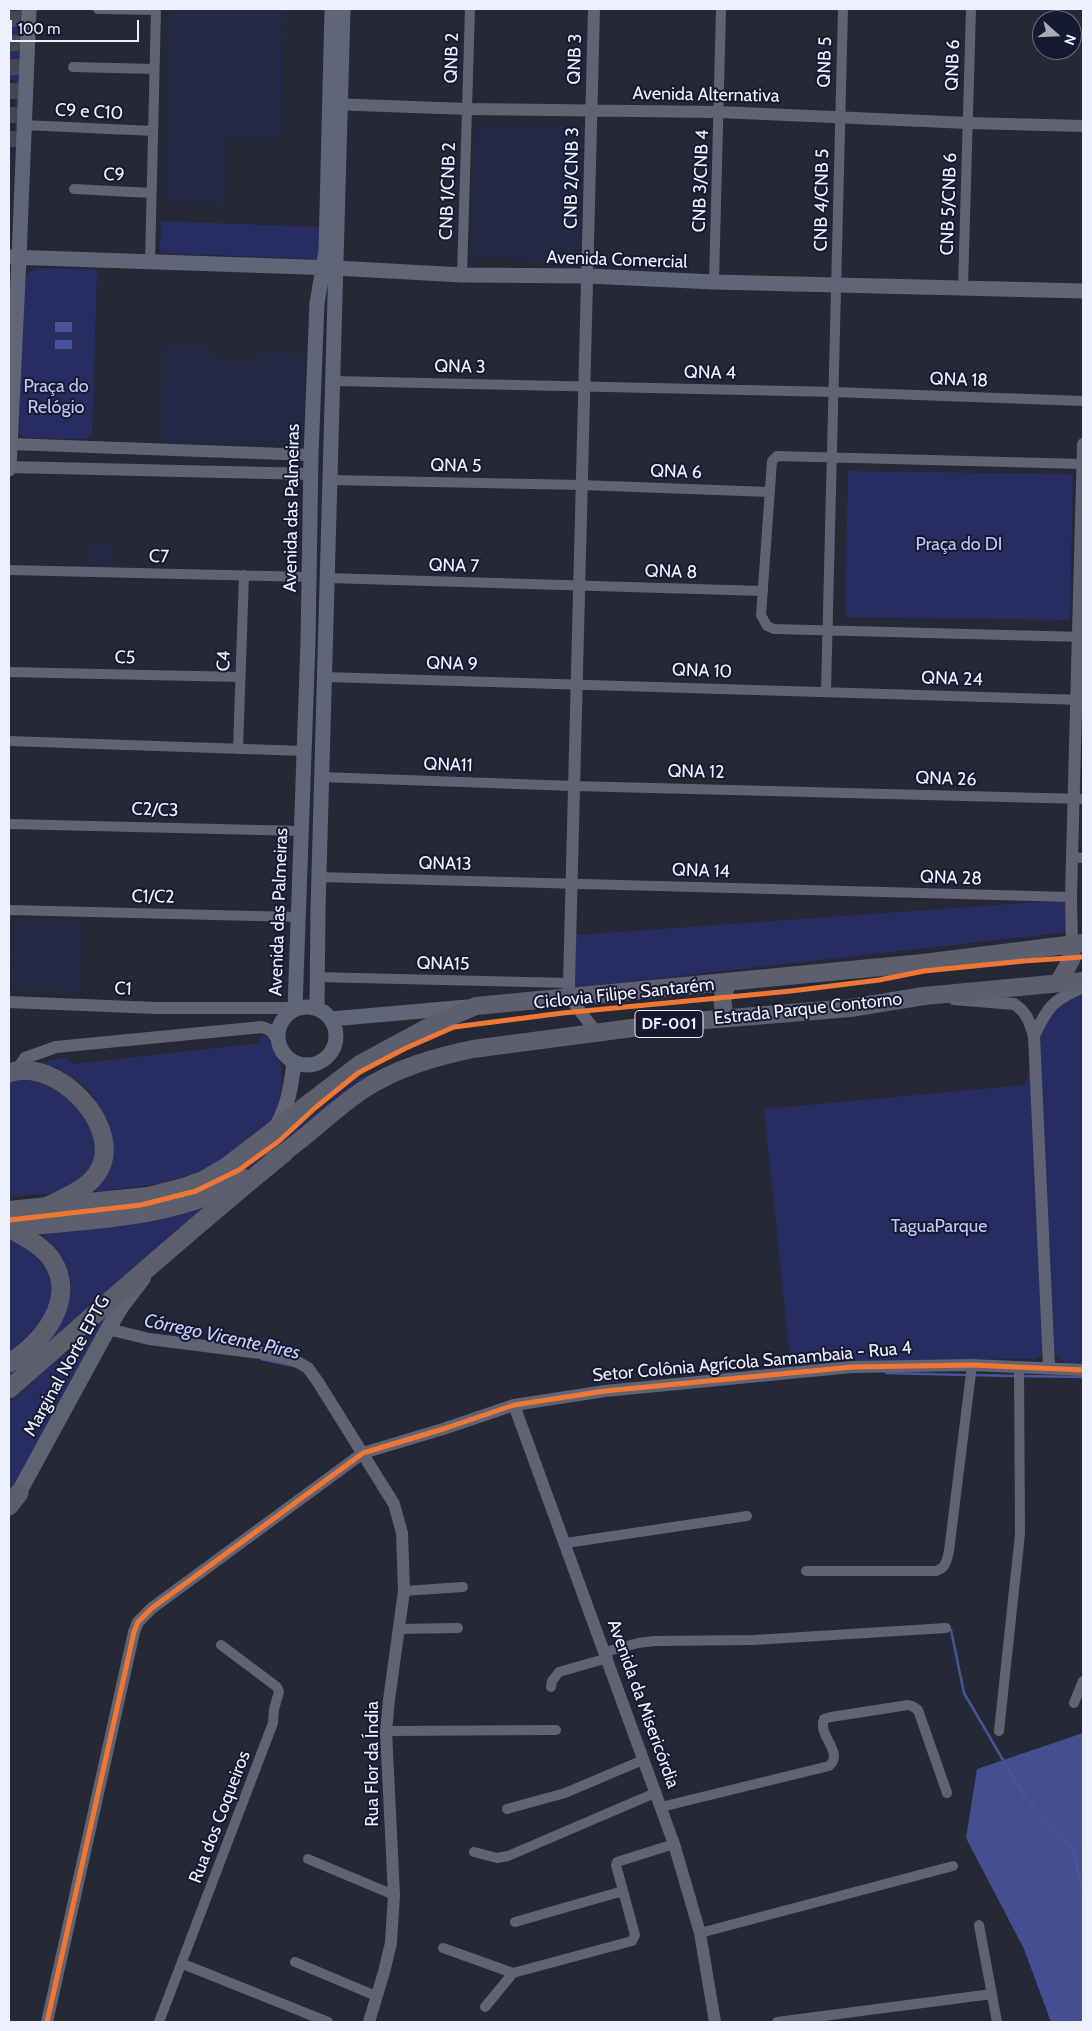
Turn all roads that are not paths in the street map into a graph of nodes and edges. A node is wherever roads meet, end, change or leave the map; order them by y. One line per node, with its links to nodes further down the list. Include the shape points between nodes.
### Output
1 (29, 9): 19 (main road)
2 (98, 9): 10 (street)
3 (332, 9): 13 (main road, Avenida das Palmeiras)
4 (343, 9): 13 (main road, Avenida das Palmeiras)
5 (470, 9): 14 (street, QNB 2)
6 (594, 9): 15 (street, QNB 3)
7 (722, 9): 16 (street, CNB 3/CNB 4)
8 (843, 9): 17 (street, QNB 5)
9 (971, 9): 18 (street, QNB 6)
10 (156, 10): 12 (street)
11 (73, 67): 12 (street)
12 (154, 69): 21 (street)
13 (335, 104): 14 (street, Avenida Alternativa); 26 (main road, Avenida das Palmeiras, via 338,256)
14 (467, 109): 15 (street, Avenida Alternativa); 27 (street, CNB 1/CNB 2)
15 (591, 111): 16 (street, Avenida Alternativa); 28 (street, CNB 2/CNB 3)
16 (719, 112): 17 (street, Avenida Alternativa); 29 (street, CNB 3/CNB 4)
17 (840, 116): 18 (street, Avenida Alternativa); 30 (street, CNB 4/CNB 5)
18 (968, 123): 20 (street, Avenida Alternativa); 31 (street, CNB 5/CNB 6)
19 (24, 125): 21 (street, C9 e C10); 24 (main road)
20 (1083, 126)
21 (153, 131): 23 (street)
22 (74, 189): 23 (street, C9)
23 (151, 192): 25 (street)
24 (13, 258): 25 (main road, Avenida Comercial); 39 (main road)
25 (150, 262): 26 (main road, Avenida Comercial)
26 (329, 268): 27 (main road, Avenida Comercial); 33 (main road, Avenida das Palmeiras, via 318,293); 34 (main road, Avenida das Palmeiras)
27 (462, 275): 28 (main road, Avenida Comercial)
28 (588, 276): 29 (main road, Avenida Comercial); 36 (street, CNB 2/CNB 3)
29 (714, 282): 30 (main road, Avenida Comercial)
30 (836, 284): 31 (main road, Avenida Comercial); 37 (street, CNB 4/CNB 5)
31 (963, 287): 32 (main road, Avenida Comercial)
32 (1083, 291)
33 (315, 353): 34 (main road, via 325,349); 44 (main road, Avenida das Palmeiras)
34 (334, 353): 35 (main road, Avenida das Palmeiras)
35 (334, 381): 36 (street, QNA 3); 52 (main road, Avenida das Palmeiras)
36 (585, 386): 37 (street, QNA 4); 53 (street, CNB 2/CNB 3)
37 (834, 392): 38 (street, QNA 18); 45 (street, CNB 4/CNB 5)
38 (1083, 401)
39 (10, 444): 41 (street); 47 (main road)
40 (1083, 444): 46 (street)
41 (95, 447): 42 (street); 48 (street)
42 (185, 450): 43 (street); 49 (street, via 190,465)
43 (208, 451): 44 (street); 50 (street, via 204,463)
44 (311, 455): 51 (main road, Avenida das Palmeiras)
45 (832, 458): 46 (street); 54 (street, via 777,456 772,461); 63 (street, CNB 4/CNB 5)
46 (1083, 464): 64 (street)
47 (9, 468): 48 (street)
48 (94, 469): 49 (street)
49 (184, 471): 50 (street)
50 (206, 472): 51 (street)
51 (311, 474): 56 (main road, Avenida das Palmeiras)
52 (331, 480): 53 (street, QNA 5); 55 (main road, Avenida das Palmeiras)
53 (581, 485): 54 (street, QNA 6); 61 (street, CNB 2/CNB 3)
54 (770, 492): 62 (street)
55 (329, 546): 56 (main road, via 317,554); 60 (main road, Avenida das Palmeiras)
56 (309, 548): 59 (main road, Avenida das Palmeiras)
57 (9, 570): 58 (street, C7)
58 (244, 575): 59 (street, C7); 68 (street, C4)
59 (308, 577): 65 (main road, Avenida das Palmeiras)
60 (328, 578): 61 (street, QNA 7); 66 (main road, Avenida das Palmeiras)
61 (579, 585): 62 (street, QNA 8); 70 (street, CNB 2/CNB 3)
62 (763, 591): 63 (street, via 761,615 767,626 774,629)
63 (827, 630): 64 (street); 71 (street, CNB 4/CNB 5)
64 (1081, 637): 72 (street)
65 (308, 642): 66 (main road, via 318,635); 73 (main road, Avenida das Palmeiras)
66 (327, 644): 69 (main road, Avenida das Palmeiras)
67 (9, 672): 68 (street, C5)
68 (240, 677): 76 (street, C4)
69 (326, 677): 70 (street, QNA 9); 74 (main road, Avenida das Palmeiras)
70 (577, 684): 71 (street, QNA 10); 79 (street, CNB 2/CNB 3)
71 (826, 691): 72 (street, QNA 24)
72 (1080, 700): 81 (street)
73 (305, 719): 74 (main road, via 313,728); 77 (main road, Avenida das Palmeiras)
74 (323, 722): 78 (main road, Avenida das Palmeiras)
75 (9, 741): 76 (street)
76 (238, 749): 77 (street)
77 (304, 752): 82 (main road, Avenida das Palmeiras)
78 (322, 777): 79 (street, QNA11); 85 (main road, Avenida das Palmeiras)
79 (573, 786): 80 (street, QNA 12); 88 (street, CNB 2/CNB 3)
80 (818, 792): 81 (street, QNA 26)
81 (1079, 798): 86 (street)
82 (302, 807): 84 (main road, Avenida das Palmeiras); 85 (main road, via 310,803)
83 (9, 824): 84 (street, C2/C3)
84 (301, 830): 92 (main road, Avenida das Palmeiras)
85 (321, 832): 87 (main road, Avenida das Palmeiras)
86 (1078, 857): 90 (street)
87 (319, 877): 88 (street, QNA13); 95 (main road, Avenida das Palmeiras)
88 (571, 883): 89 (street, QNA 14); 101 (street, CNB 2/CNB 3)
89 (830, 891): 90 (street, QNA 28)
90 (1071, 897): 93 (street)
91 (9, 910): 92 (street, C1/C2)
92 (297, 917): 94 (main road, Avenida das Palmeiras)
93 (1078, 944): 98 (highway, Estrada Parque Contorno / DF-001); 99 (highway)
94 (297, 950): 95 (main road, via 305,961 313,960); 105 (main road, Avenida das Palmeiras)
95 (317, 955): 96 (main road, Avenida das Palmeiras)
96 (316, 977): 101 (street, QNA15); 106 (main road, Avenida das Palmeiras)
97 (1083, 980): 99 (highway, Estrada Parque Contorno / DF-001)
98 (728, 982): 101 (highway, Estrada Parque Contorno / DF-001); 108 (highway, via 722,1006)
99 (1059, 982): 102 (highway, Estrada Parque Contorno / DF-001)
100 (1083, 986): 112 (street, via 1058,998)
101 (569, 990): 104 (highway, Estrada Parque Contorno / DF-001); 111 (street)
102 (927, 996): 108 (highway, Estrada Parque Contorno / DF-001, via 850,1008); 112 (street, via 1014,1004 1028,1019)
103 (9, 1002): 107 (street, C1)
104 (476, 1006): 109 (main road); 116 (highway, Estrada Parque Contorno / DF-001, via 436,1023 360,1064)
105 (295, 1008): 106 (main road); 107 (street, C1); 113 (main road, via 280,1022)
106 (317, 1008): 109 (main road)
107 (236, 1009): 110 (street)
108 (727, 1018): 111 (highway, Estrada Parque Contorno / DF-001)
109 (331, 1019): 114 (main road, via 336,1030 336,1043 330,1055 307,1066)
110 (236, 1030): 113 (street, via 262,1027 270,1030); 115 (street, via 56,1047 25,1058)
111 (596, 1033): 117 (highway, Estrada Parque Contorno / DF-001, via 473,1049 407,1067 364,1090)
112 (1034, 1036): 126 (street)
113 (278, 1041): 114 (main road, via 283,1054)
114 (294, 1063): 116 (main road, via 291,1089)
115 (13, 1072): 118 (highway, via 51,1076 68,1086 82,1100 101,1131 104,1147 98,1173 90,1183)
116 (276, 1127): 118 (highway, Estrada Parque Contorno / DF-001, via 227,1166 184,1187 148,1196)
117 (284, 1153): 120 (highway, Estrada Parque Contorno / DF-001, via 229,1188 180,1205 141,1214); 121 (highway)
118 (48, 1206): 119 (highway, Estrada Parque Contorno / DF-001)
119 (9, 1210)
120 (9, 1228): 123 (highway, via 44,1250 58,1272 60,1285 60,1298 48,1328 22,1355)
121 (149, 1268): 122 (main road, Marginal Norte EPTG); 128 (highway)
122 (108, 1329): 130 (street, Rua Flor da Índia, via 149,1339 276,1355 301,1363 318,1382); 131 (main road, Marginal Norte EPTG)
123 (9, 1363)
124 (972, 1365): 125 (street, Setor Colônia Agrícola Samambaia - Rua 4); 129 (street, Setor Colônia Agrícola Samambaia - Rua 4, via 882,1366 759,1375 605,1391); 135 (street, via 949,1551 944,1567 936,1571)
125 (1020, 1366): 126 (street, Setor Colônia Agrícola Samambaia - Rua 4); 148 (street, via 1020,1534)
126 (1049, 1367): 127 (street, Setor Colônia Agrícola Samambaia - Rua 4)
127 (1083, 1370)
128 (9, 1388)
129 (517, 1410): 130 (street, Setor Colônia Agrícola Samambaia - Rua 4, via 498,1410); 134 (street, Avenida da Misericórdia)
130 (364, 1453): 137 (street, Rua Flor da Índia, via 398,1516 402,1533); 170 (street, Setor Colônia Agrícola Samambaia - Rua 4, via 152,1608 138,1622)
131 (14, 1500): 132 (main road, Marginal Norte EPTG)
132 (9, 1512)
133 (747, 1516): 134 (street)
134 (566, 1543): 142 (street, Avenida da Misericórdia)
135 (806, 1571)
136 (463, 1587): 137 (street)
137 (404, 1591): 140 (street, Rua Flor da Índia)
138 (458, 1628): 140 (street)
139 (946, 1628): 142 (street, via 754,1640 654,1641 638,1643)
140 (399, 1629): 147 (street, Rua Flor da Índia)
141 (221, 1645): 165 (street, Rua dos Coqueiros, via 279,1692 273,1723)
142 (607, 1655): 144 (street, via 559,1672); 149 (street, Avenida da Misericórdia)
143 (1083, 1681): 145 (street)
144 (551, 1687)
145 (1074, 1703)
146 (556, 1730): 147 (street)
147 (386, 1731): 159 (street, Rua Flor da Índia)
148 (999, 1731)
149 (644, 1760): 150 (street, Avenida da Misericórdia); 153 (street, via 565,1793)
150 (655, 1793): 152 (street, Avenida da Misericórdia); 155 (street, via 508,1856 497,1858)
151 (947, 1793): 152 (street, via 918,1710 908,1705 824,1719 823,1729 834,1755 834,1761 828,1766)
152 (661, 1807): 154 (street, Avenida da Misericórdia)
153 (506, 1809)
154 (674, 1844): 158 (street, via 618,1860 616,1865); 162 (street, Avenida da Misericórdia)
155 (474, 1852)
156 (308, 1859): 159 (street)
157 (953, 1866): 162 (street)
158 (624, 1891): 160 (street); 166 (street, via 635,1934 632,1941)
159 (394, 1896): 168 (street, Rua Flor da Índia, via 391,1943)
160 (515, 1922)
161 (979, 1924): 167 (street)
162 (700, 1933): 174 (street, Avenida da Misericórdia)
163 (442, 1948): 166 (street)
164 (295, 1962): 168 (street)
165 (183, 1964): 171 (street, Rua dos Coqueiros); 172 (street)
166 (513, 1973): 169 (street)
167 (992, 1994): 175 (street); 176 (street)
168 (376, 1996): 173 (street, Rua Flor da Índia)
169 (485, 2007)
170 (47, 2022)
171 (159, 2022)
172 (328, 2022)
173 (369, 2022)
174 (715, 2022)
175 (777, 2022)
176 (997, 2022)

